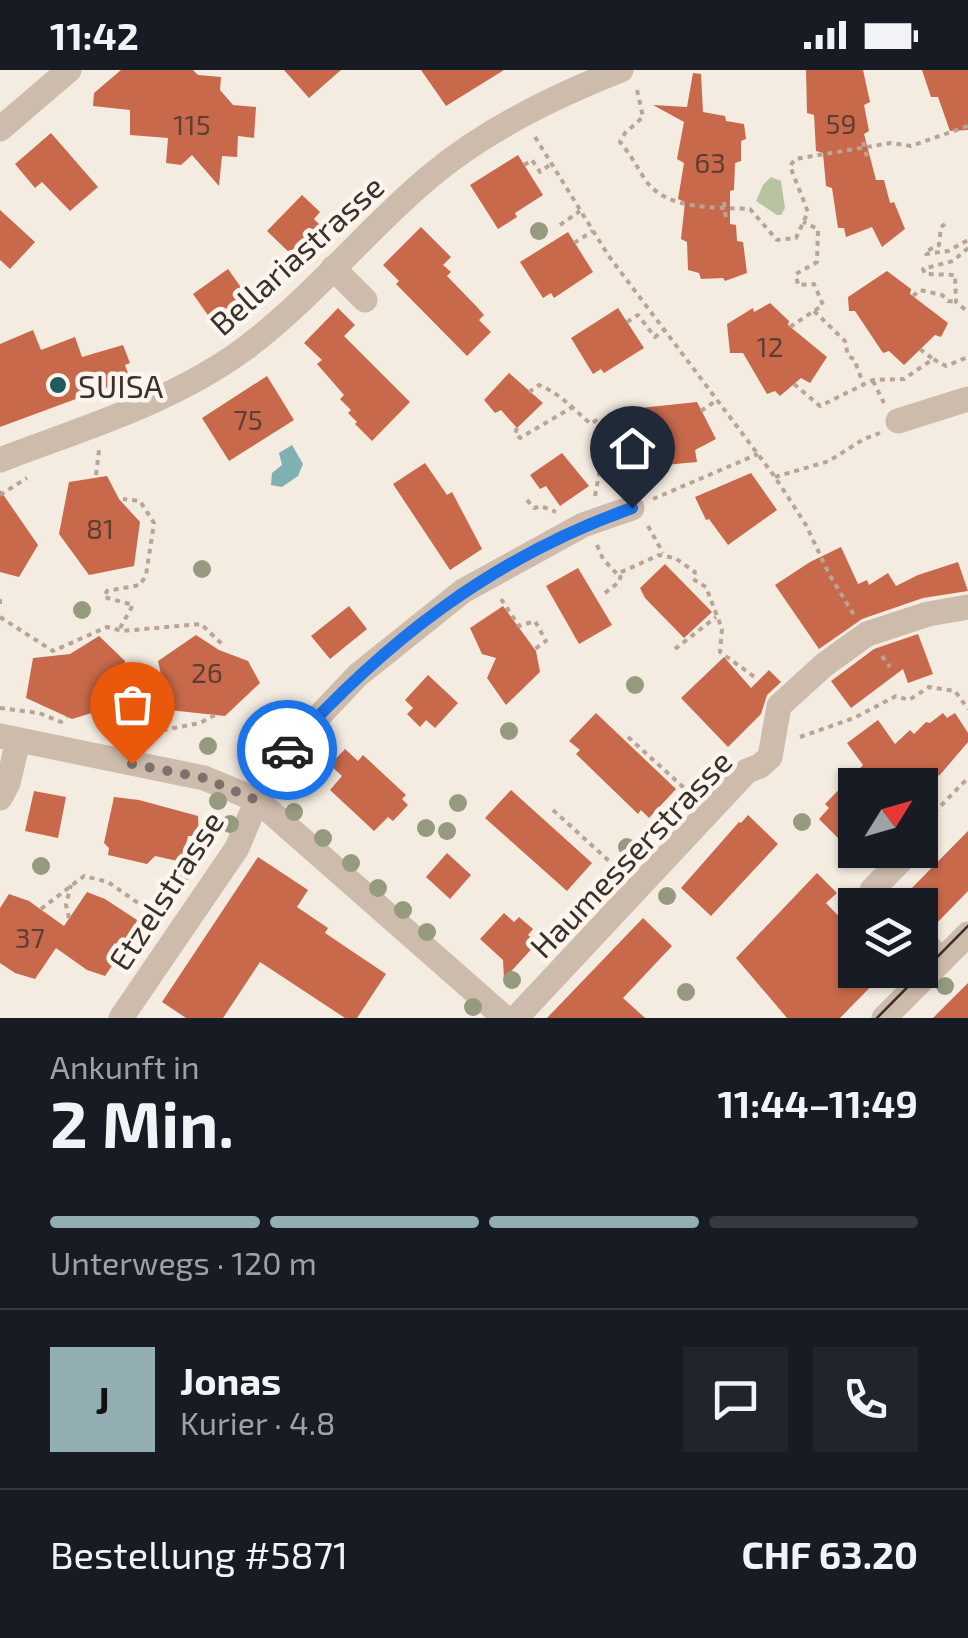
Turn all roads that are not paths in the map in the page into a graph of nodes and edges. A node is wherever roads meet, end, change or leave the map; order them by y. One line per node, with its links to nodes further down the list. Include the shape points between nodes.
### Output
1 (69, 70): 3 (street)
2 (627, 73): 4 (street, Bellariastrasse, via 556,98 462,152)
3 (0, 130)
4 (333, 268): 5 (street); 8 (street, Bellariastrasse, via 206,375)
5 (365, 300)
6 (968, 398): 7 (street)
7 (898, 422)
8 (0, 460)
9 (642, 504): 13 (street, Etzelstrasse, via 583,525 430,615 311,724 283,754)
10 (968, 607): 21 (street, Haumesserstrasse, via 866,634 824,665 779,706 770,756 747,771)
11 (9, 738): 12 (street, via 8,783); 13 (street, via 204,778)
12 (0, 798)
13 (256, 800): 19 (street, Etzelstrasse, via 238,848); 20 (street)
14 (893, 868): 15 (street)
15 (874, 888)
16 (968, 934): 18 (street)
17 (938, 956): 18 (street)
18 (942, 960): 22 (street)
19 (121, 1018)
20 (505, 1018)
21 (516, 1018)
22 (884, 1018)

